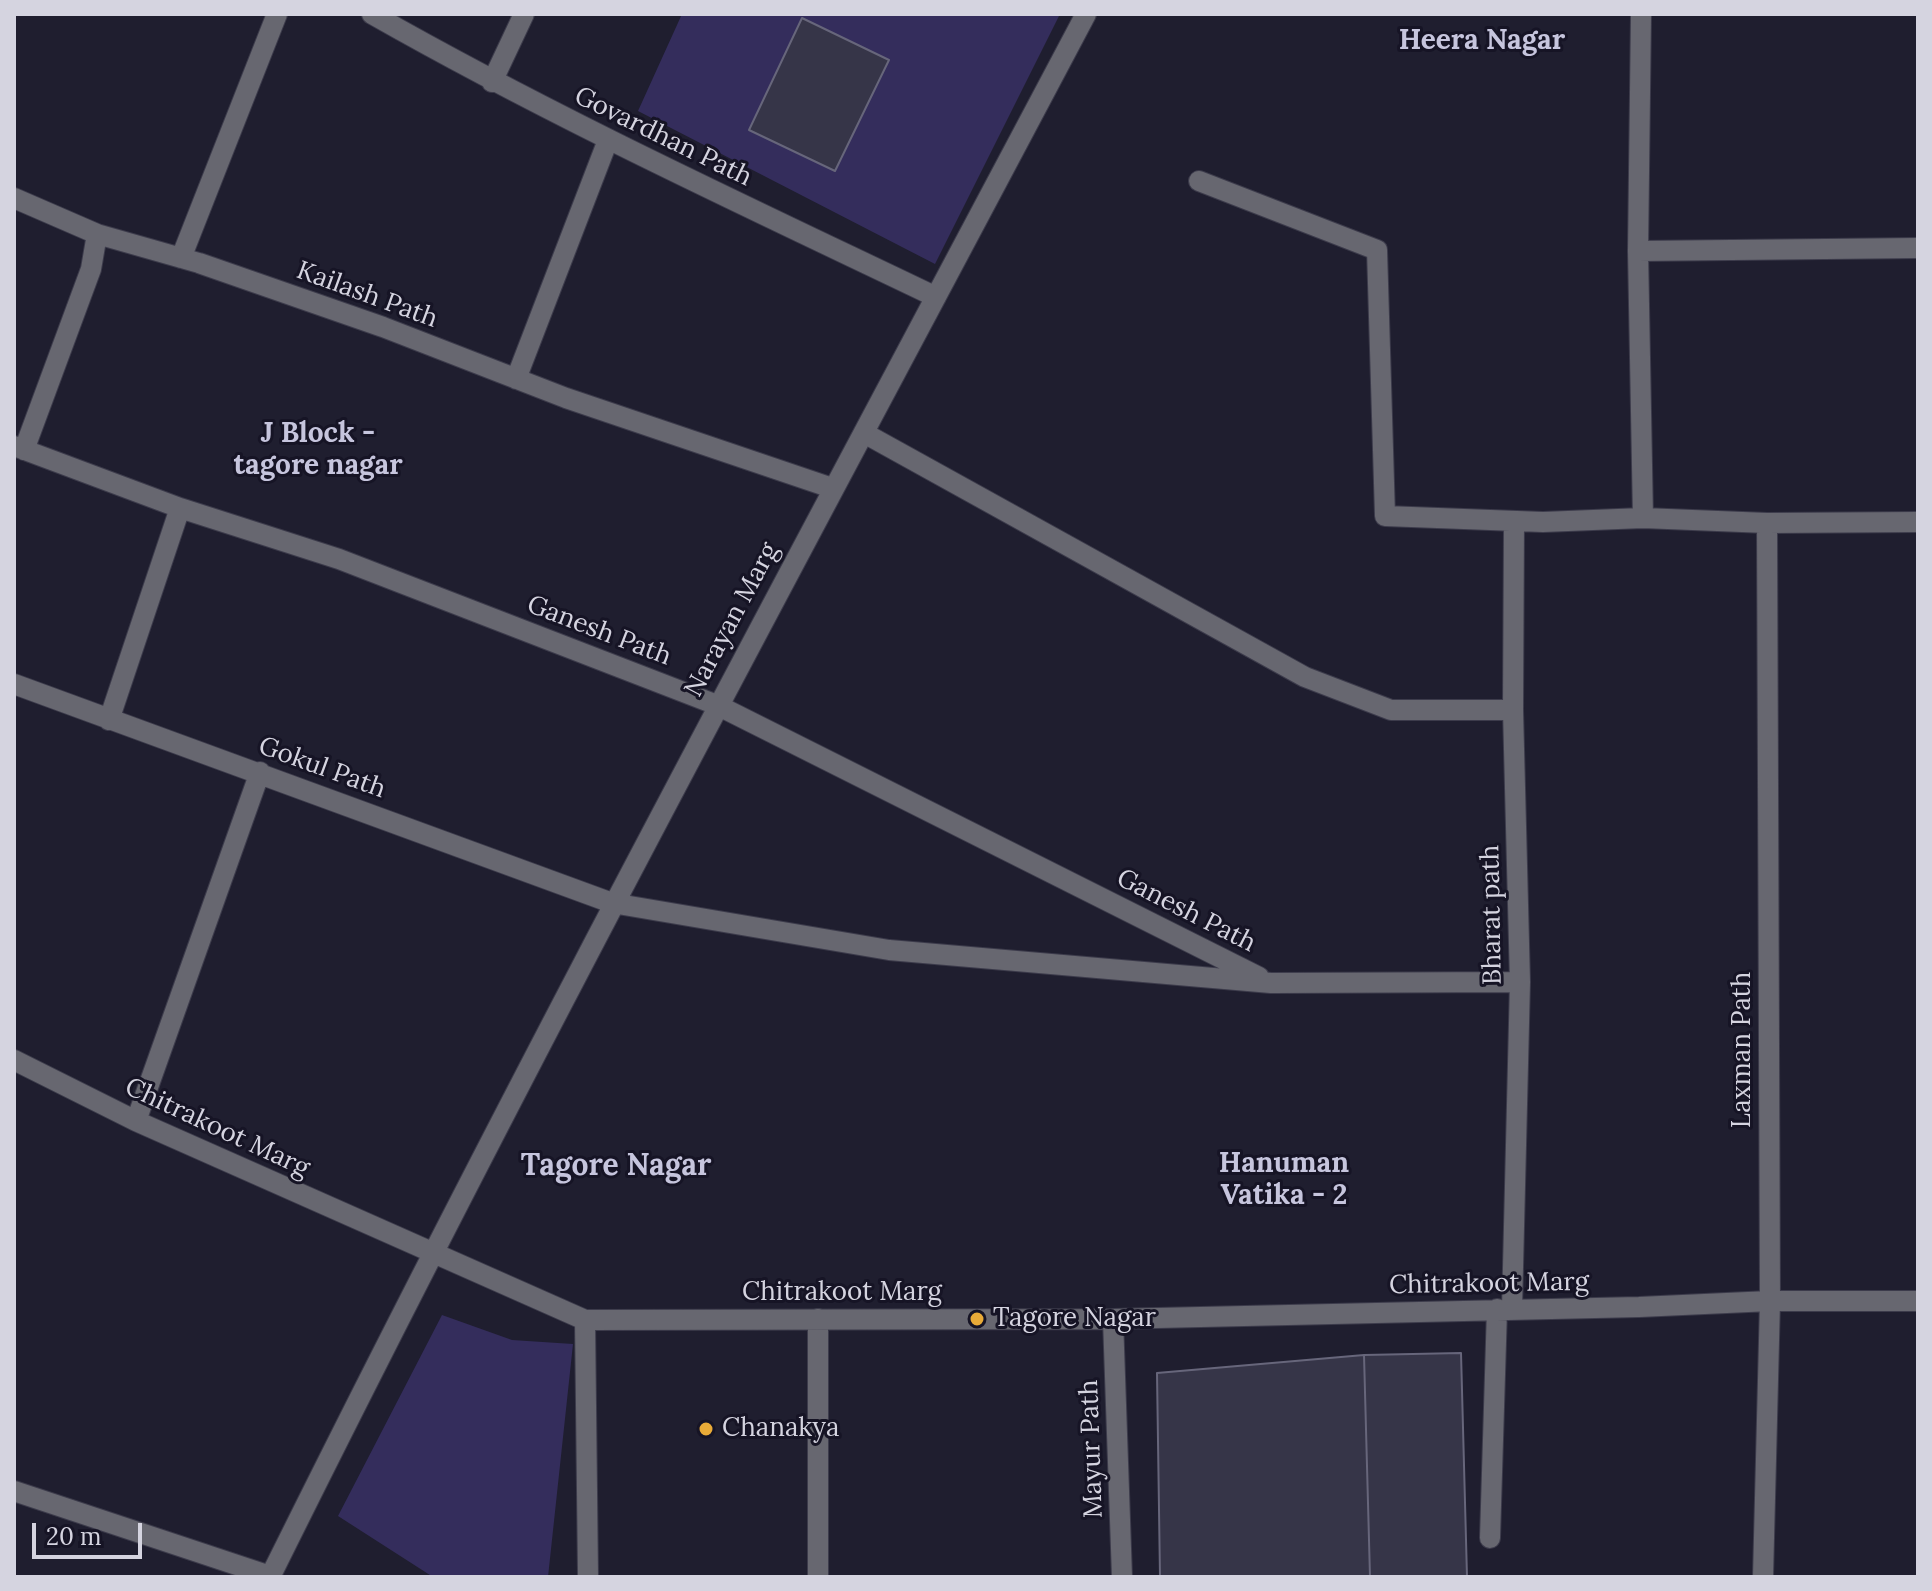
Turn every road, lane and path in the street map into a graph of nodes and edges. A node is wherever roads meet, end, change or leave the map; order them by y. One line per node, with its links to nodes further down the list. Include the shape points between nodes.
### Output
1 (277, 14): 13 (street)
2 (372, 14): 6 (street, Govardhan Path)
3 (524, 14): 6 (street)
4 (1086, 14): 14 (street, Narayan Marg)
5 (1641, 14): 12 (street)
6 (492, 82): 7 (street, Govardhan Path)
7 (608, 140): 14 (street, Govardhan Path); 15 (street)
8 (1199, 181): 21 (street, via 1377,250 1385,516)
9 (14, 198): 10 (street, Kailash Path)
10 (97, 234): 13 (street, Kailash Path); 17 (street, via 91,269)
11 (1918, 248): 12 (street)
12 (1638, 251): 20 (street)
13 (181, 258): 15 (street, Kailash Path)
14 (936, 297): 16 (street, Narayan Marg)
15 (516, 379): 18 (street, Kailash Path)
16 (864, 433): 18 (street, Narayan Marg); 26 (street, via 1305,677 1391,710)
17 (19, 448): 19 (street, Ganesh Path)
18 (832, 488): 25 (street, Narayan Marg)
19 (180, 508): 25 (street, Ganesh Path, via 339,559); 27 (street)
20 (1643, 518): 21 (street); 23 (street)
21 (1514, 521): 26 (street, Bharat path)
22 (1918, 522): 23 (street)
23 (1767, 523): 35 (street, Laxman Path)
24 (14, 684): 27 (street, Gokul Path)
25 (717, 705): 29 (street, Narayan Marg); 31 (street, Ganesh Path)
26 (1513, 710): 30 (street, Bharat path)
27 (109, 720): 28 (street, Gokul Path)
28 (260, 772): 29 (street, Gokul Path); 33 (street)
29 (612, 903): 31 (street, Gokul Path, via 889,950); 34 (street, Narayan Marg)
30 (1520, 982): 31 (street, Gokul Path); 37 (street, Bharat path)
31 (1271, 983)
32 (14, 1060): 33 (street, Chitrakoot Marg)
33 (136, 1121): 34 (street, Chitrakoot Marg)
34 (430, 1253): 40 (street, Chitrakoot Marg); 43 (street, Narayan Marg)
35 (1770, 1301): 36 (street, Chitrakoot Marg); 37 (street, Chitrakoot Marg); 47 (street, Laxman Path)
36 (1918, 1301)
37 (1504, 1308): 39 (street, Chitrakoot Marg); 42 (street, Bharat path)
38 (818, 1319): 39 (street, Chitrakoot Marg); 40 (street, Chitrakoot Marg); 45 (street)
39 (1113, 1319): 46 (street, Mayur Path)
40 (585, 1320): 44 (street)
41 (14, 1491): 43 (street)
42 (1490, 1538)
43 (270, 1577)
44 (588, 1577)
45 (818, 1577)
46 (1122, 1577)
47 (1763, 1577)

